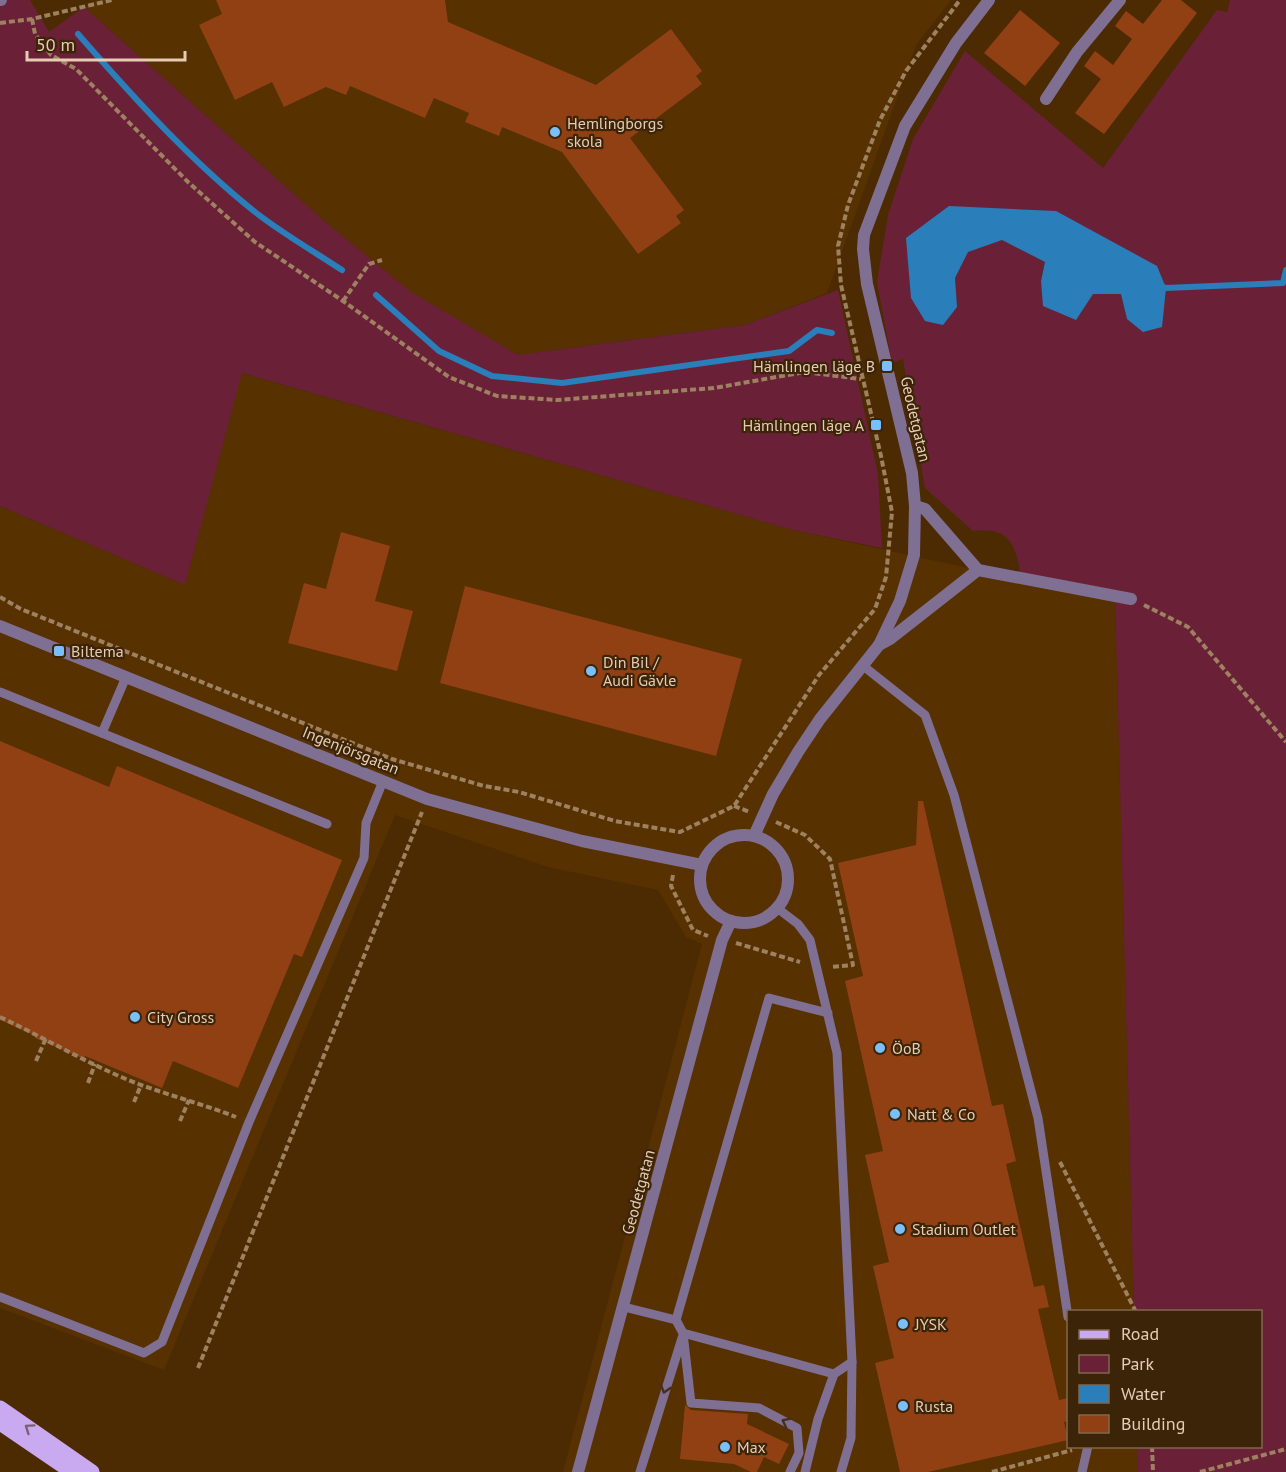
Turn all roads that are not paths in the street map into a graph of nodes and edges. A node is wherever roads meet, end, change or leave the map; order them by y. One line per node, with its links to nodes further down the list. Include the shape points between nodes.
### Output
1 (989, 0): 4 (street, Geodetgatan, via 956,43 905,126 864,235 867,284 912,473)
2 (1120, 0): 3 (street, via 1077,52)
3 (1046, 99)
4 (915, 506): 5 (street, via 925,509); 8 (street, Geodetgatan, via 914,555 900,601)
5 (978, 570): 6 (street); 8 (street)
6 (1131, 599)
7 (0, 626): 10 (street, Ingenjörsgatan)
8 (879, 645): 9 (street, Geodetgatan)
9 (862, 665): 15 (street, Geodetgatan, via 798,752); 22 (lane, via 926,715 954,795 1038,1118)
10 (126, 677): 12 (lane); 13 (street, Ingenjörsgatan)
11 (0, 692): 12 (lane)
12 (102, 733): 14 (lane)
13 (383, 781): 16 (street, Ingenjörsgatan, via 427,799 582,842); 20 (lane, via 366,823 364,858 249,1122 162,1342 144,1353)
14 (327, 825)
15 (754, 836): 16 (street, via 728,837 708,853); 17 (street, via 776,849 785,866 787,885)
16 (702, 865): 18 (street, via 702,893 708,905)
17 (777, 908): 18 (street, via 756,921); 19 (lane, via 798,924 810,940)
18 (731, 921): 21 (street, Geodetgatan, via 722,940)
19 (828, 1013): 23 (lane, via 769,998); 25 (lane, via 837,1053)
20 (0, 1298)
21 (624, 1307): 23 (lane); 32 (street, Geodetgatan)
22 (1067, 1310)
23 (676, 1320): 24 (lane)
24 (683, 1333): 26 (lane); 33 (lane, one-way to 33); 34 (lane, one-way to 24, via 799,1453 797,1428 759,1408 691,1403)
25 (852, 1362): 26 (lane); 36 (lane, via 851,1438)
26 (834, 1374): 35 (lane)
27 (0, 1408): 31 (main road, one-way to 27)
28 (0, 1423): 30 (main road)
29 (1088, 1448): 37 (lane)
30 (72, 1472)
31 (92, 1472)
32 (578, 1472)
33 (640, 1472)
34 (790, 1472)
35 (805, 1472)
36 (841, 1472)
37 (1082, 1472)

